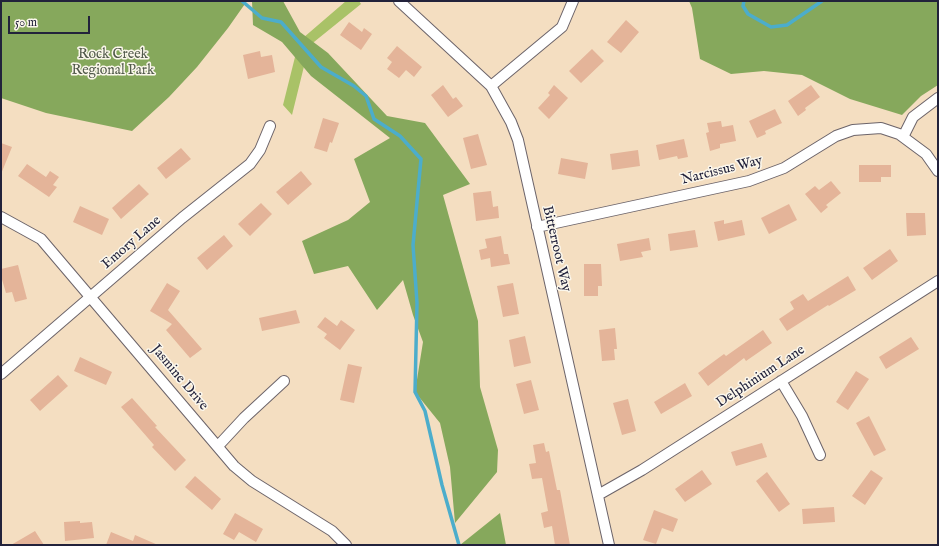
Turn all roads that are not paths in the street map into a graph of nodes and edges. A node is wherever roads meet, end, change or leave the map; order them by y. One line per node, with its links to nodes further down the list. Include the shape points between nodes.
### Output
1 (399, 1): 3 (street, Bitterroot Way)
2 (573, 1): 3 (street, via 562,27)
3 (491, 86): 9 (street, Bitterroot Way, via 518,140)
4 (938, 98): 6 (street, via 914,117)
5 (270, 126): 11 (street, Emory Lane, via 260,150 250,164 182,218)
6 (903, 137): 7 (street, Narcissus Way, via 926,154); 9 (street, Narcissus Way, via 881,128 853,130 836,136 784,168 749,181)
7 (938, 171)
8 (1, 217): 11 (street, Jasmine Drive, via 41,239)
9 (537, 226): 17 (street, Bitterroot Way)
10 (938, 281): 13 (street, Delphinium Lane)
11 (91, 297): 12 (street, Emory Lane); 15 (street, Jasmine Drive)
12 (1, 374)
13 (781, 381): 16 (street, via 802,416); 17 (street, Delphinium Lane)
14 (284, 382): 15 (street, via 244,418)
15 (218, 446): 18 (street, Jasmine Drive, via 234,466 252,481 332,531)
16 (820, 455)
17 (598, 496): 19 (street, Bitterroot Way)
18 (346, 545)
19 (609, 545)

